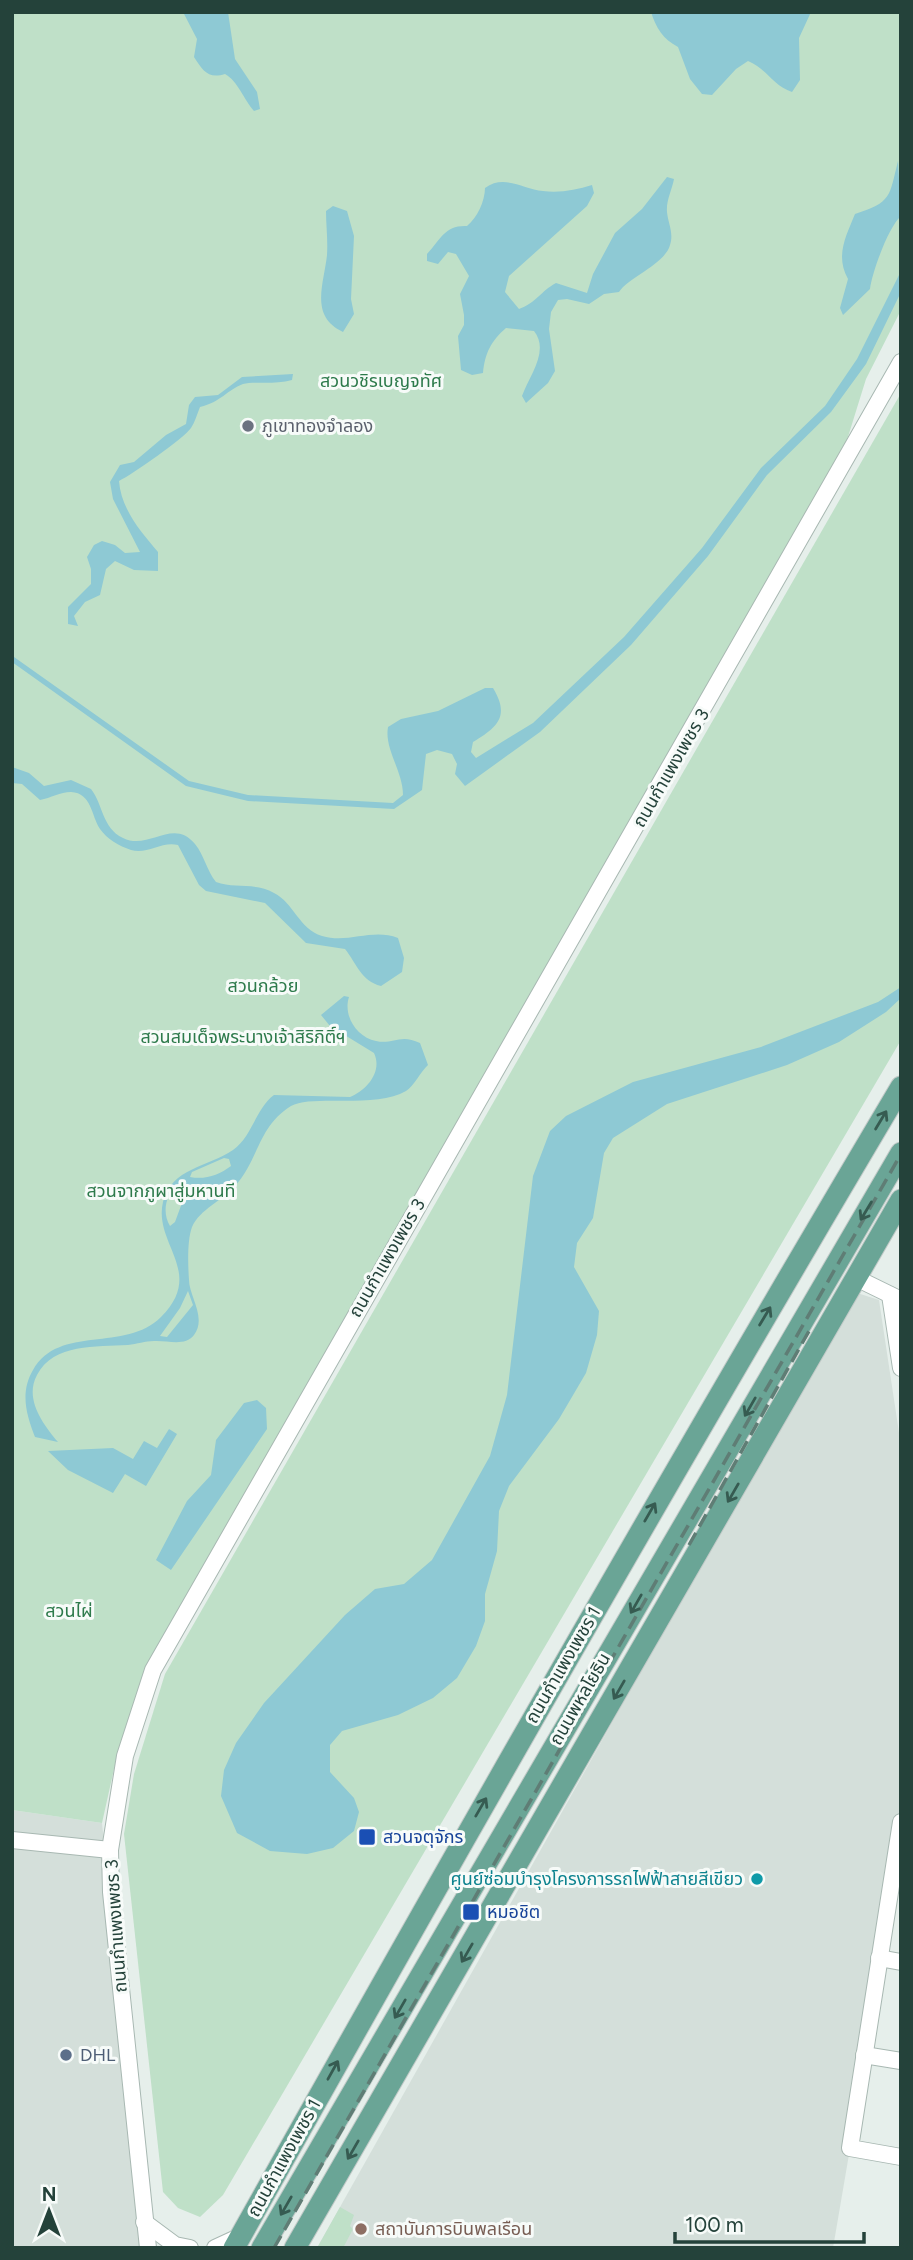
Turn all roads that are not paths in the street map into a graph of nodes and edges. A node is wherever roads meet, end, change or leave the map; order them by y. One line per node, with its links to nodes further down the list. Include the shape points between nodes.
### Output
1 (901, 362): 12 (street, ถนนกำแพงเพชร 3, via 153,1670 125,1756)
2 (901, 1087): 20 (main road, ถนนกำแพงเพชร 1, one-way to 2, via 392,1962)
3 (901, 1153): 9 (main road, ถนนพหลโยธิน, one-way to 9)
4 (901, 1200): 5 (main road, ถนนพหลโยธิน)
5 (856, 1279): 6 (street); 8 (main road, ถนนพหลโยธิน, one-way to 8)
6 (895, 1297): 7 (street)
7 (901, 1368)
8 (588, 1746): 9 (main road); 25 (main road, ถนนพหลโยธิน, one-way to 25)
9 (533, 1781): 24 (main road, ถนนพหลโยธิน, one-way to 24)
10 (901, 1822): 13 (street)
11 (12, 1840): 12 (street)
12 (110, 1850): 19 (street, ถนนกำแพงเพชร 3)
13 (897, 1866): 14 (street)
14 (878, 1958): 15 (street); 16 (street)
15 (901, 1962)
16 (864, 2055): 17 (street); 18 (street, via 850,2148)
17 (901, 2061)
18 (901, 2157)
19 (144, 2222): 21 (street, ถนนกำแพงเพชร 3); 22 (street, via 175,2245)
20 (238, 2242): 23 (street)
21 (148, 2248)
22 (190, 2248)
23 (215, 2248)
24 (262, 2248)
25 (295, 2248)

